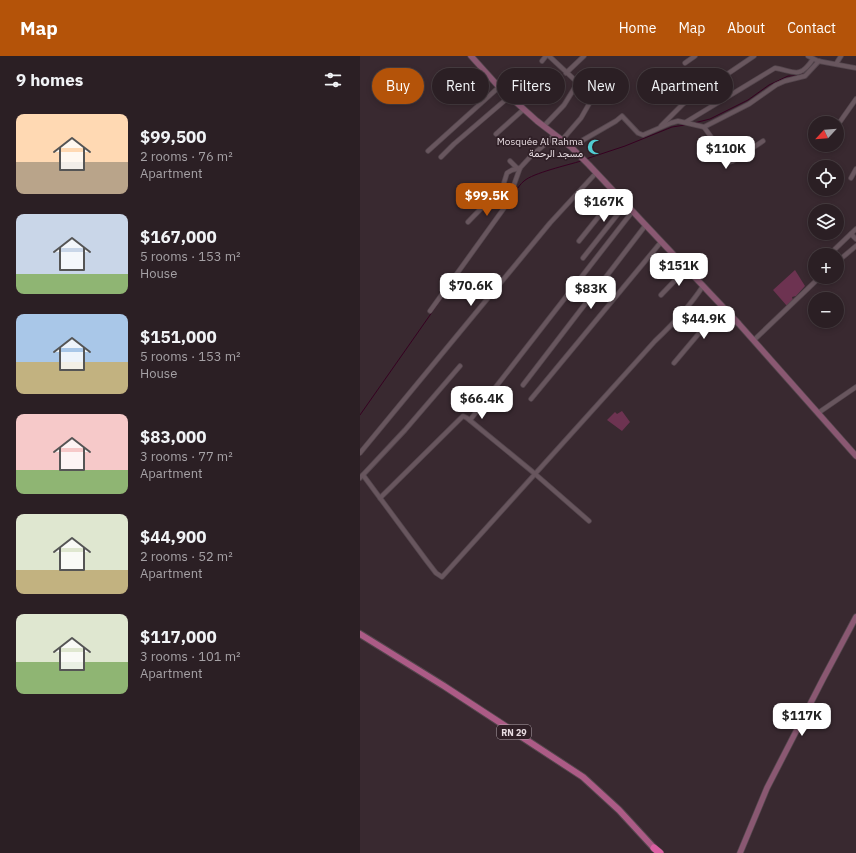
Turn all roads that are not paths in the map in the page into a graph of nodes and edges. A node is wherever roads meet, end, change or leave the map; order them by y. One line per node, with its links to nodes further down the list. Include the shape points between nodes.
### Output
1 (471, 56): 14 (street)
2 (584, 56): 13 (street)
3 (695, 56): 10 (street)
4 (754, 56): 25 (street, via 683,104)
5 (808, 56): 8 (street)
6 (841, 56): 11 (street)
7 (550, 57): 9 (street); 13 (street)
8 (816, 60): 11 (street); 22 (street, via 799,72 792,73 775,68); 24 (street, via 805,76 776,85 749,104)
9 (542, 61)
10 (685, 63)
11 (836, 64): 12 (street)
12 (856, 68)
13 (566, 73): 23 (street, via 577,84 564,105)
14 (497, 85)
15 (497, 89): 31 (street)
16 (856, 99): 21 (street)
17 (501, 104): 32 (street)
18 (519, 104): 20 (street)
19 (589, 104): 28 (street)
20 (524, 109): 23 (street); 26 (street)
21 (844, 116)
22 (686, 122): 24 (street); 25 (street, via 678,121)
23 (544, 126): 27 (street)
24 (704, 127): 29 (street, via 729,162)
25 (660, 128): 30 (street, via 641,135 622,116)
26 (496, 134)
27 (554, 134): 28 (street); 34 (street)
28 (562, 140): 30 (street)
29 (763, 141)
30 (571, 147): 36 (street)
31 (428, 151)
32 (441, 157)
33 (510, 160): 34 (street)
34 (518, 168): 41 (street, via 507,173 503,186); 57 (street, via 507,204)
35 (856, 169): 37 (street)
36 (596, 173): 38 (street); 66 (street, via 550,224)
37 (850, 178)
38 (616, 195): 39 (street); 46 (street)
39 (625, 205): 40 (street); 51 (street)
40 (632, 212): 42 (street); 65 (street)
41 (468, 222)
42 (645, 226): 47 (street); 61 (street)
43 (856, 229): 44 (street)
44 (851, 234): 45 (street); 49 (street)
45 (856, 239)
46 (579, 241)
47 (661, 242): 52 (street); 63 (street)
48 (856, 246): 50 (street)
49 (835, 248)
50 (844, 256)
51 (583, 258)
52 (686, 269): 54 (street); 55 (street)
53 (813, 284): 58 (street)
54 (703, 286): 56 (street); 68 (street, via 669,327)
55 (661, 295)
56 (722, 306): 58 (street); 59 (street)
57 (430, 310)
58 (754, 340): 64 (street)
59 (674, 362)
60 (460, 366): 69 (street)
61 (523, 385)
62 (856, 387): 64 (street)
63 (531, 398)
64 (818, 412): 67 (street)
65 (470, 420): 68 (street); 70 (street, via 463,416 457,420)
66 (360, 453)
67 (856, 456)
68 (534, 473): 70 (street, via 442,577 436,573); 71 (street)
69 (361, 476): 70 (street)
70 (380, 498)
71 (589, 521)
72 (856, 617): 75 (street, via 767,788)
73 (360, 634): 74 (main road, RN 29, via 583,777 619,810)
74 (657, 851)
75 (740, 853)

